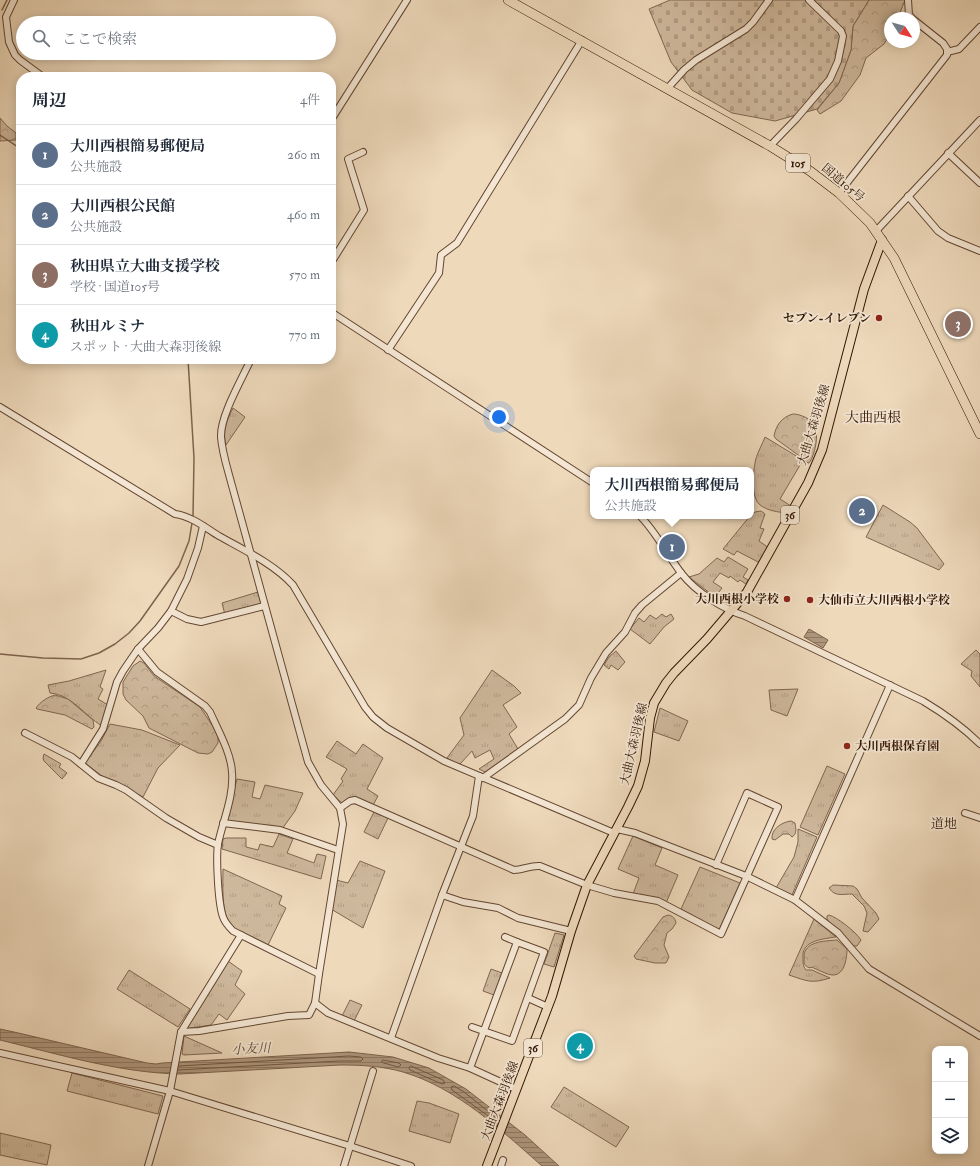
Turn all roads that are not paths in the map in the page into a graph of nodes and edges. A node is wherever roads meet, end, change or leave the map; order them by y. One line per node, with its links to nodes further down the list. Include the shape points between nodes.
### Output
1 (14, 0): 9 (street)
2 (407, 0): 18 (street)
3 (508, 0): 12 (highway, 国道105号 / 105)
4 (769, 0): 17 (street, via 746,29 696,60)
5 (809, 0): 20 (street, via 841,31 843,36 838,61 830,78)
6 (908, 0): 7 (street)
7 (909, 12)
8 (0, 13): 9 (street)
9 (6, 17): 14 (street, via 9,42)
10 (920, 25): 13 (street, via 946,46)
11 (980, 26): 13 (street, via 959,49)
12 (582, 40): 17 (highway, 国道105号 / 105); 31 (street, via 457,243 441,255 439,273)
13 (947, 52): 24 (street)
14 (16, 56)
15 (21, 60): 16 (street)
16 (37, 72)
17 (667, 89): 20 (highway, 国道105号 / 105)
18 (336, 112)
19 (980, 120): 22 (street)
20 (770, 146): 24 (highway, 国道105号 / 105, via 810,171)
21 (363, 152): 29 (street, via 348,159 364,210)
22 (948, 153): 23 (street); 25 (street)
23 (980, 184)
24 (838, 193): 26 (highway, 国道105号 / 105, via 866,218)
25 (908, 196): 26 (street); 28 (street, via 938,231 948,238)
26 (876, 231): 27 (highway, 国道105号 / 105)
27 (882, 240): 34 (highway, 国道105号 / 105, via 894,258); 42 (main road, 大曲大森羽後線 / 36, via 864,289 822,450 808,483 755,578)
28 (980, 251)
29 (336, 255)
30 (336, 315): 31 (street)
31 (388, 350): 35 (street)
32 (250, 364): 38 (street, via 225,415 221,436)
33 (0, 407): 37 (street, via 175,514)
34 (980, 434)
35 (590, 480)
36 (643, 519): 39 (street)
37 (203, 526): 38 (street); 41 (street, via 198,548)
38 (251, 554): 40 (street); 48 (street, via 279,572 293,585 373,717 444,761)
39 (682, 573): 42 (street, via 690,583); 48 (street, via 635,613 625,632 606,653 579,705 564,719)
40 (264, 606): 41 (street, via 201,622 187,619); 49 (street, via 308,762 321,785)
41 (172, 611): 43 (street)
42 (731, 612): 44 (street, via 745,616); 53 (main road, 大曲大森羽後線 / 36, via 674,673 659,693 650,718 645,761 638,786)
43 (138, 649): 47 (street, via 119,678 103,730); 52 (street, via 156,672 210,712 230,759 232,771 233,782)
44 (890, 686): 46 (street, via 907,692 937,709); 61 (street)
45 (25, 733): 47 (street)
46 (980, 744)
47 (81, 764): 54 (street, via 98,778 121,788 166,818)
48 (481, 777): 53 (street); 55 (street, via 473,816)
49 (340, 808): 55 (street, via 355,800); 56 (street, via 343,824)
50 (965, 813): 51 (street)
51 (980, 818)
52 (224, 823): 54 (street); 56 (street, via 280,830)
53 (616, 831): 57 (street, via 635,833); 59 (main road, 大曲大森羽後線 / 36)
54 (218, 845): 63 (street, via 220,904 223,916 229,927)
55 (460, 847): 59 (street, via 514,870 540,866); 60 (street)
56 (338, 850): 66 (street)
57 (716, 865): 58 (street); 58 (street, via 747,793 778,807)
58 (746, 876): 59 (street, via 721,934 658,901); 61 (street)
59 (587, 885): 62 (main road, 大曲大森羽後線 / 36)
60 (442, 895): 62 (street, via 463,902 498,908 518,918); 74 (street)
61 (795, 900): 73 (street, via 838,934 869,969)
62 (571, 931): 69 (main road, 大曲大森羽後線 / 36)
63 (241, 935): 66 (street); 72 (street)
64 (506, 938): 65 (street)
65 (516, 942): 67 (street, via 544,952); 71 (street)
66 (319, 974): 68 (street)
67 (528, 998): 69 (street); 71 (street, via 512,1041)
68 (315, 1003): 72 (street, via 307,1016 288,1016); 74 (street, via 328,1013)
69 (548, 1007): 78 (main road, 大曲大森羽後線 / 36)
70 (472, 1027): 71 (street)
71 (484, 1031): 76 (street)
72 (181, 1032): 79 (street)
73 (980, 1036)
74 (391, 1038): 76 (street, via 438,1058)
75 (0, 1053): 79 (street)
76 (470, 1068): 78 (street)
77 (373, 1071): 80 (street)
78 (516, 1089): 84 (main road, 大曲大森羽後線 / 36)
79 (170, 1091): 80 (street); 81 (street)
80 (350, 1146): 82 (street); 83 (street)
81 (148, 1166)
82 (344, 1166)
83 (410, 1166)
84 (487, 1166)

